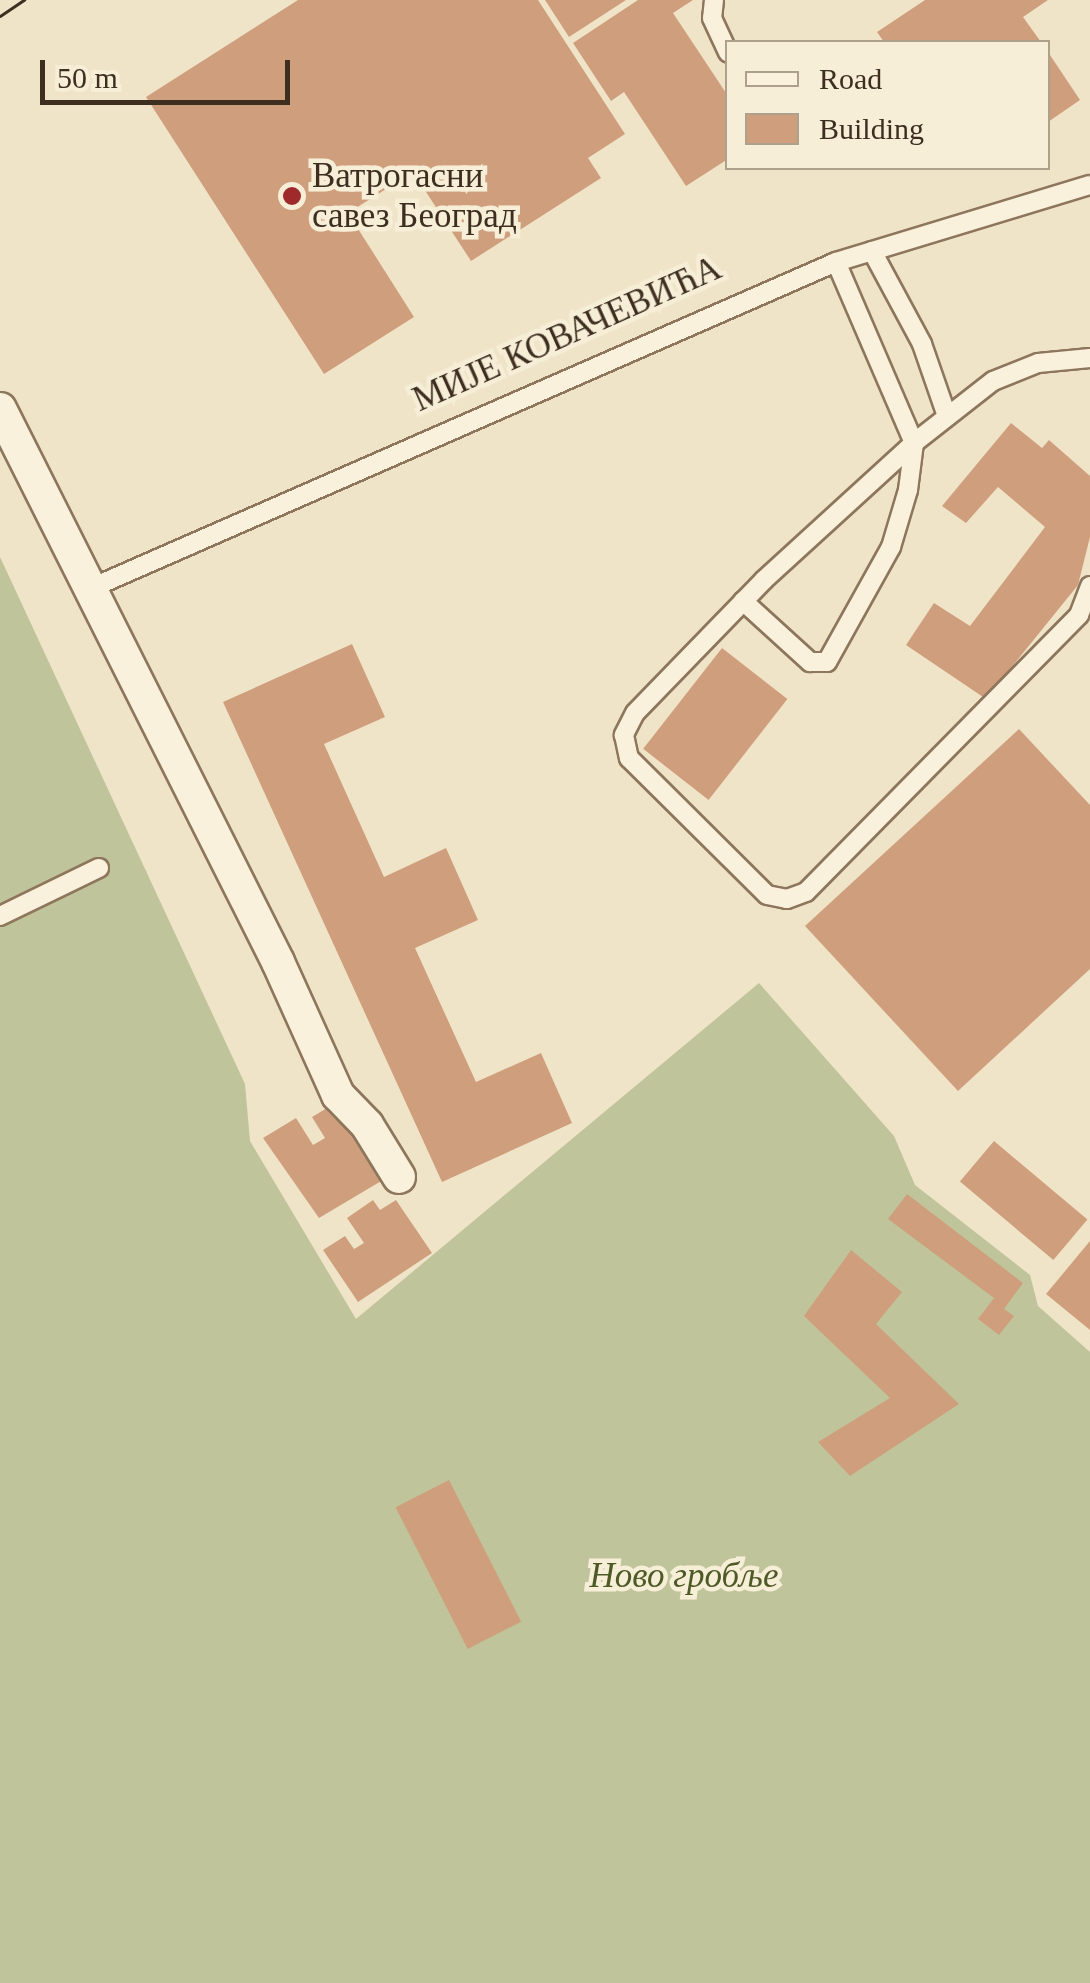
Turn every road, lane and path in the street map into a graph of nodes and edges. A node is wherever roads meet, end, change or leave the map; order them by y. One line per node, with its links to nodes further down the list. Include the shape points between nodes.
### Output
1 (714, 0): 2 (lane, via 712,18)
2 (725, 46)
3 (1090, 185): 4 (lane, МИЈЕ КОВАЧЕВИЋА)
4 (872, 250): 5 (lane, МИЈЕ КОВАЧЕВИЋА); 8 (lane, via 922,344)
5 (836, 262): 9 (lane); 11 (lane, МИЈЕ КОВАЧЕВИЋА)
6 (1090, 358): 8 (lane, via 1038,364 992,381)
7 (0, 409): 11 (street)
8 (947, 416): 9 (lane)
9 (914, 443): 12 (lane); 12 (lane, via 890,547 828,662 810,662)
10 (1090, 586): 13 (lane)
11 (88, 588): 16 (street, via 338,1094)
12 (744, 600): 13 (lane, via 635,713 624,735 629,758 768,895 787,899 806,892)
13 (1085, 620)
14 (99, 868): 15 (lane)
15 (0, 916)
16 (400, 1177)

